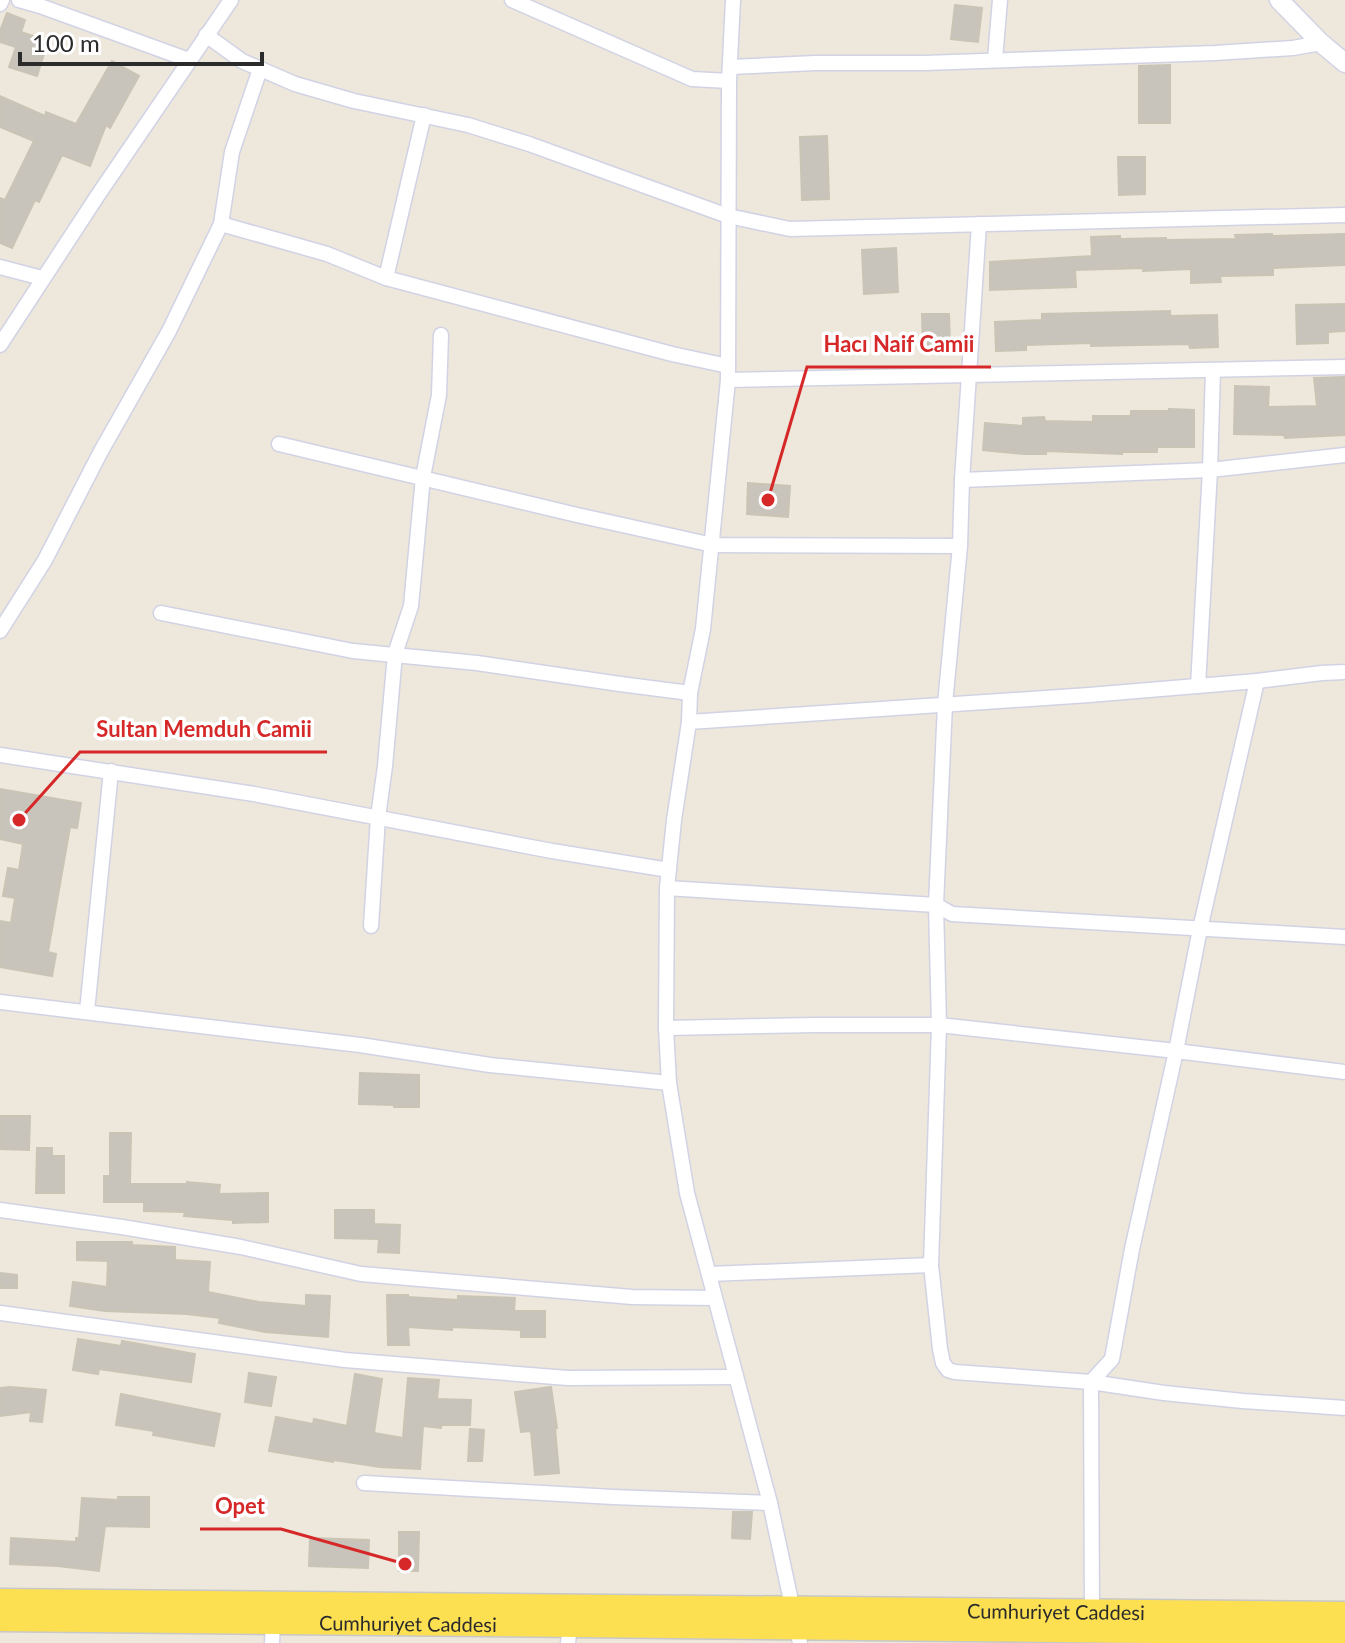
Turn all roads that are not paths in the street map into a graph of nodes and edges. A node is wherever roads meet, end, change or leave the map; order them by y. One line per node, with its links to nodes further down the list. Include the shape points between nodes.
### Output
1 (19, 0): 10 (street)
2 (231, 0): 7 (street)
3 (512, 0): 13 (street, via 692,79)
4 (733, 0): 13 (street)
5 (1000, 0): 9 (street)
6 (1279, 0): 8 (street)
7 (206, 35): 10 (street); 12 (street)
8 (1321, 43): 9 (street, via 1215,53); 11 (street)
9 (995, 59): 13 (street, via 815,63)
10 (189, 60): 20 (street)
11 (1345, 63)
12 (260, 69): 14 (street, via 324,93); 17 (street, via 232,152)
13 (729, 74): 16 (street)
14 (424, 115): 16 (street, via 529,144); 21 (street)
15 (1345, 215): 18 (street)
16 (728, 216): 18 (street, via 790,229); 26 (street)
17 (221, 224): 21 (street, via 327,254); 36 (street, via 45,560)
18 (979, 224): 27 (street)
19 (0, 267): 20 (street)
20 (42, 278): 23 (street)
21 (386, 278): 26 (street)
22 (441, 335): 31 (street, via 439,395)
23 (0, 345)
24 (1345, 367): 25 (street)
25 (1213, 370): 27 (street); 30 (street)
26 (728, 373): 27 (street); 33 (street)
27 (968, 375): 32 (street)
28 (279, 444): 31 (street)
29 (1345, 455): 30 (street)
30 (1210, 470): 32 (street); 40 (street)
31 (423, 477): 33 (street); 37 (street, via 411,606)
32 (962, 480): 34 (street)
33 (713, 545): 34 (street); 41 (street)
34 (960, 546): 42 (street)
35 (161, 613): 37 (street, via 353,651)
36 (0, 631)
37 (395, 654): 41 (street); 46 (street)
38 (1345, 672): 39 (street)
39 (1257, 681): 40 (street); 51 (street)
40 (1198, 686): 42 (street)
41 (690, 693): 43 (street)
42 (945, 704): 43 (street); 49 (street)
43 (689, 722): 47 (street)
44 (0, 755): 45 (street)
45 (111, 771): 46 (street); 54 (street)
46 (378, 817): 47 (street); 50 (street)
47 (669, 870): 48 (street)
48 (667, 888): 49 (street); 56 (street)
49 (936, 905): 51 (street, via 952,914); 55 (street)
50 (371, 926)
51 (1200, 929): 52 (street); 57 (street)
52 (1345, 937)
53 (0, 1002): 54 (street)
54 (87, 1011): 59 (street, via 490,1065)
55 (939, 1025): 56 (street); 57 (street); 61 (street)
56 (666, 1028): 59 (street)
57 (1176, 1051): 58 (street); 66 (street, via 1112,1359)
58 (1345, 1072)
59 (669, 1083): 62 (street, via 687,1193)
60 (0, 1210): 63 (street, via 241,1247 361,1274 632,1297)
61 (931, 1265): 62 (street); 66 (street, via 940,1349 948,1370)
62 (710, 1274): 63 (street)
63 (714, 1298): 65 (street)
64 (0, 1313): 65 (street, via 345,1360 568,1378)
65 (735, 1377): 69 (street)
66 (1091, 1382): 67 (street); 73 (street)
67 (1345, 1408)
68 (364, 1483): 69 (street)
69 (770, 1503): 74 (street)
70 (0, 1601): 74 (main road, Cumhuriyet Caddesi)
71 (1345, 1614): 73 (main road, Cumhuriyet Caddesi)
72 (0, 1619): 75 (main road, Cumhuriyet Caddesi)
73 (1092, 1621): 74 (main road, Cumhuriyet Caddesi); 76 (main road, Cumhuriyet Caddesi)
74 (797, 1627): 77 (main road, Cumhuriyet Caddesi)
75 (273, 1632): 77 (main road, Cumhuriyet Caddesi)
76 (1345, 1633)
77 (569, 1634)

